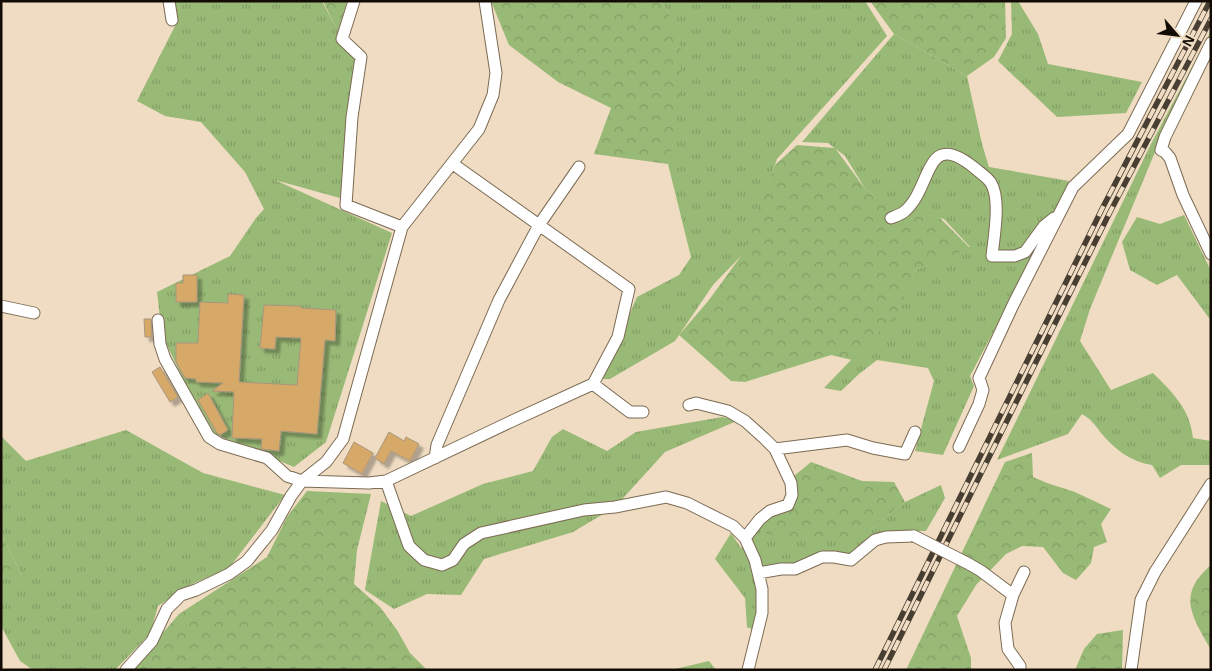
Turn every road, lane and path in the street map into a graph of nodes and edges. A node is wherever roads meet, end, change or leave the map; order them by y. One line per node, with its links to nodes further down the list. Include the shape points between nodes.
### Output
1 (169, 1): 5 (street)
2 (354, 1): 12 (street, via 342,39 361,57 352,117 346,205)
3 (484, 1): 7 (street, via 496,73 493,94 479,129)
4 (1196, 1): 9 (street, via 1128,134 1072,187)
5 (172, 20)
6 (1211, 43): 13 (street, via 1161,150 1170,158 1183,195)
7 (453, 164): 11 (street); 12 (street)
8 (579, 167): 11 (street)
9 (1058, 216): 10 (street, via 1044,226 1025,252 1015,256 992,256 996,197 992,185 964,159 949,153 937,157 913,202 904,212); 21 (street, via 979,378 983,390 979,404)
10 (891, 218)
11 (539, 225): 17 (street, via 629,289 618,337); 23 (street, via 499,300)
12 (402, 227): 24 (street, via 343,439 326,462)
13 (1211, 254)
14 (1, 306): 15 (street)
15 (34, 313)
16 (158, 320): 24 (street, via 165,358 209,437 220,444 267,458 287,476)
17 (593, 384): 19 (street, via 630,412); 23 (street)
18 (689, 404): 22 (street, via 728,411 745,421)
19 (643, 412)
20 (915, 432): 22 (street, via 905,454 847,440)
21 (958, 447)
22 (775, 450): 27 (street, via 791,483 792,495 788,505 770,511)
23 (435, 458): 25 (street)
24 (302, 481): 25 (street); 31 (street, via 272,530 247,561 229,574 181,595 167,609 152,640)
25 (386, 481): 27 (street, via 409,546 424,560 442,564 453,560 464,544 481,533 666,496 733,526)
26 (1211, 484): 34 (street, via 1141,600)
27 (745, 538): 29 (street)
28 (1024, 572): 30 (street)
29 (758, 573): 30 (street, bridge, via 794,569 822,557 851,560 875,540 914,536 981,571); 32 (street, via 762,612)
30 (1013, 595): 33 (street, via 1005,623 1008,649)
31 (126, 670)
32 (748, 670)
33 (1020, 670)
34 (1131, 670)

